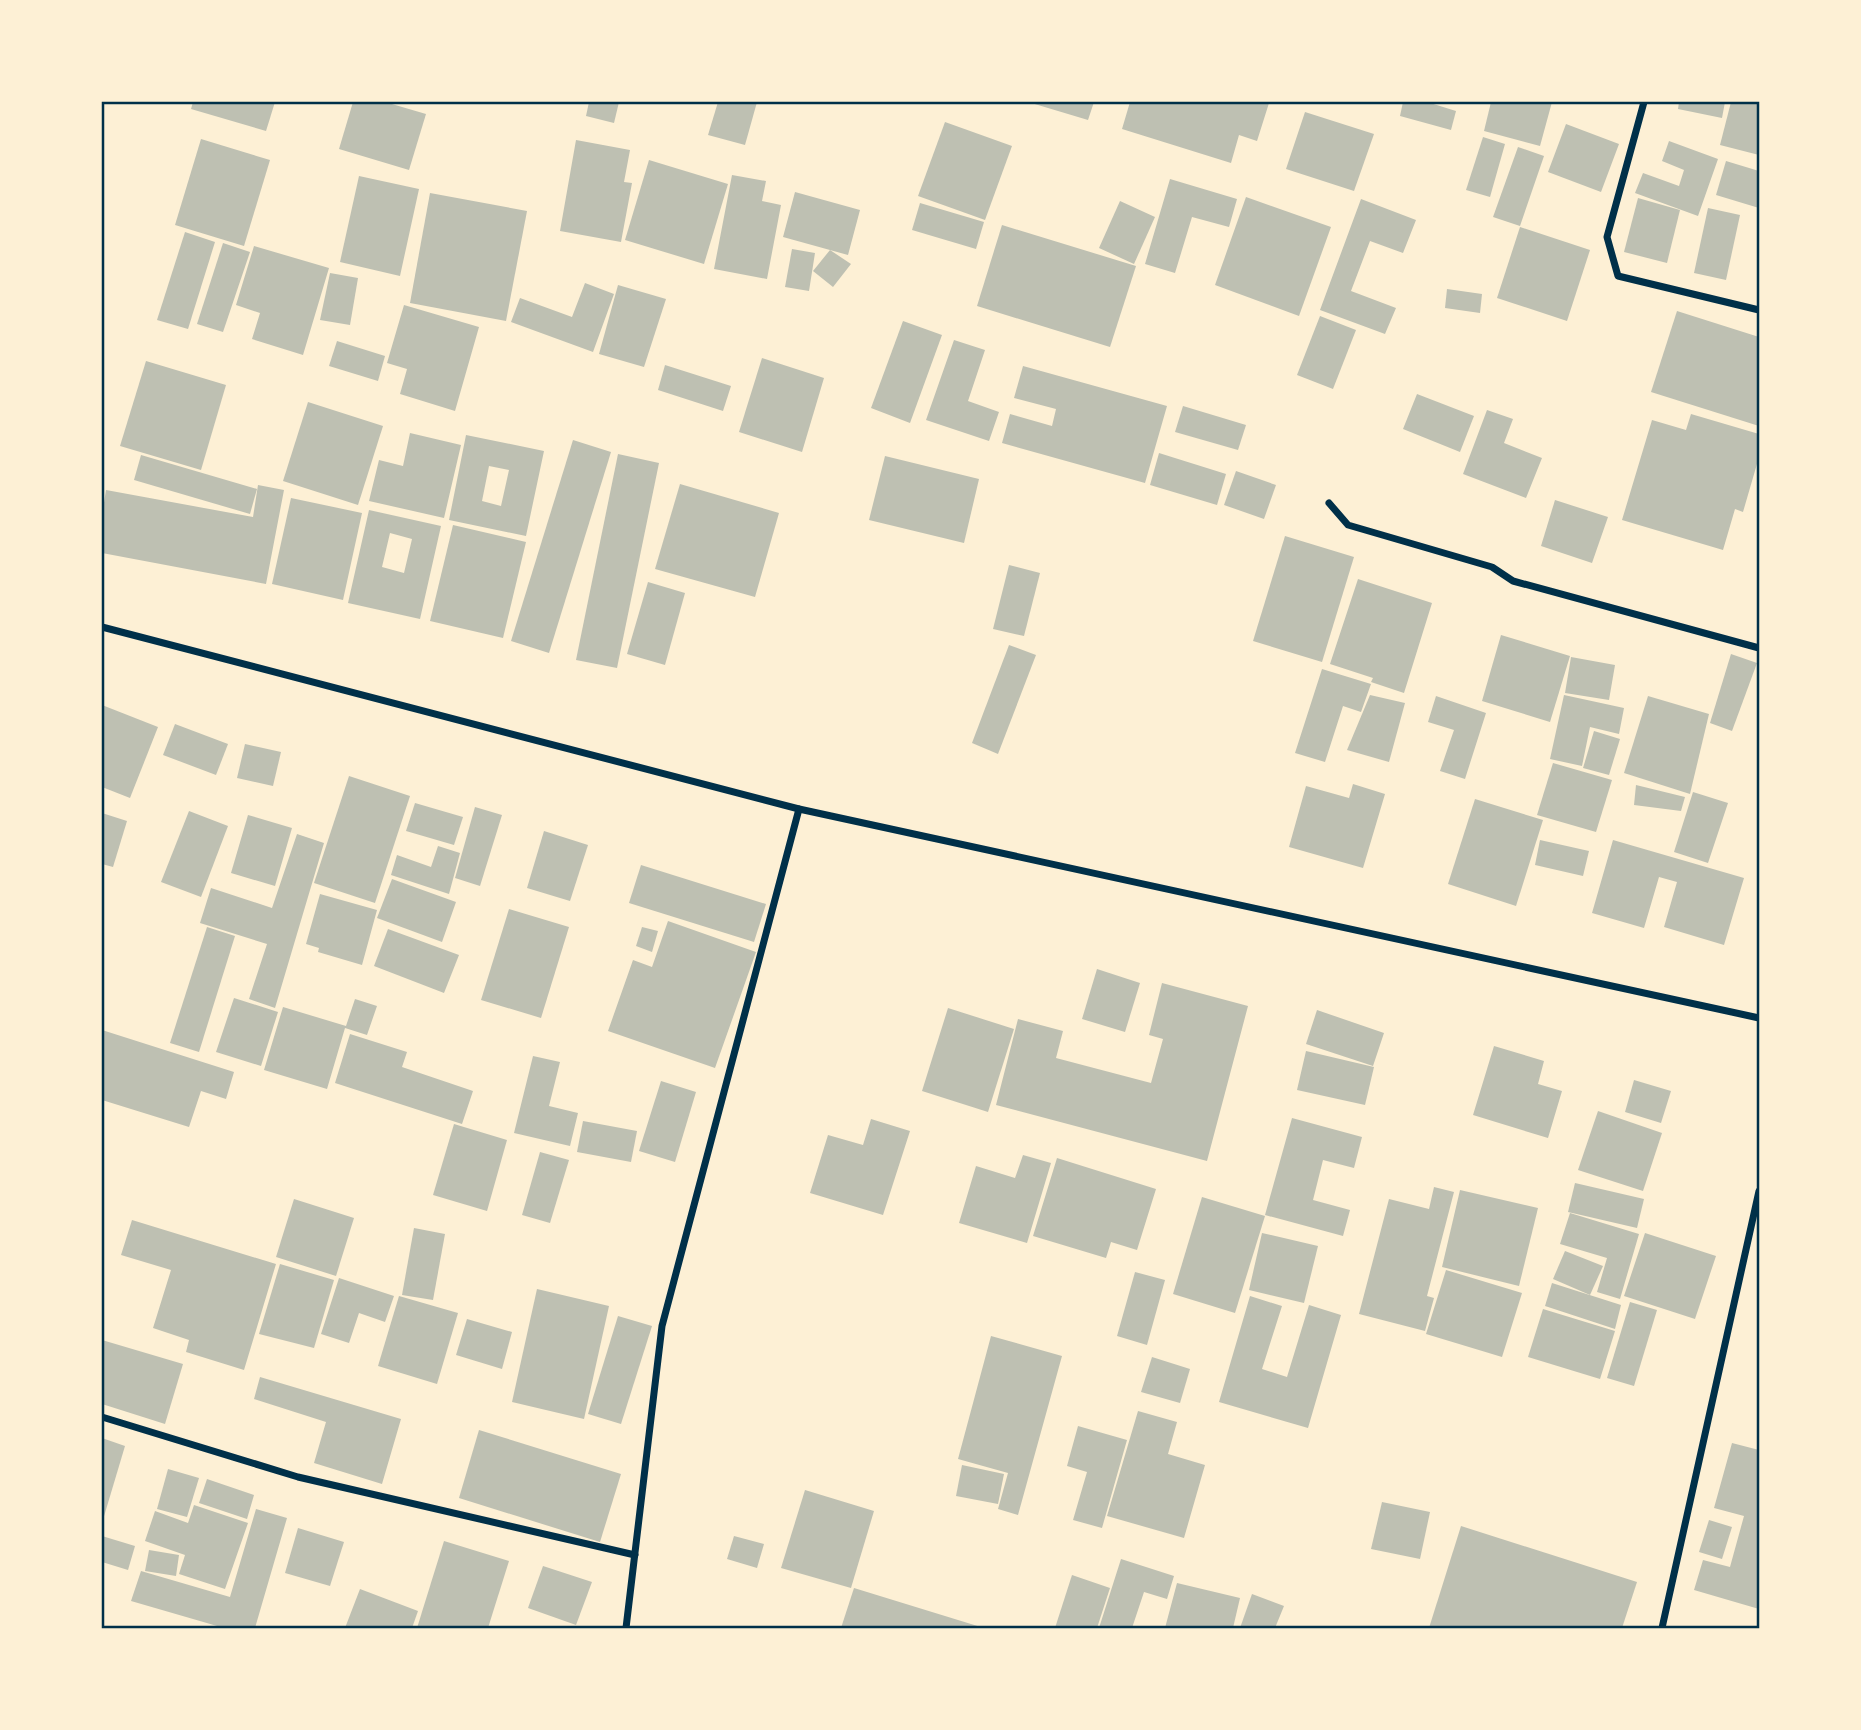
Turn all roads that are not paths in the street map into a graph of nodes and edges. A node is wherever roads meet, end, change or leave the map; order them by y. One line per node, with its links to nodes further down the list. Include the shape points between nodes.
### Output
1 (1644, 102): 2 (street, via 1607,237 1618,276)
2 (1759, 310)
3 (1329, 503): 5 (street, via 1348,525 1492,567 1513,581)
4 (102, 627): 6 (street)
5 (1759, 648)
6 (799, 809): 7 (street); 10 (street, via 662,1326)
7 (1759, 1018)
8 (1759, 1191): 12 (street)
9 (102, 1417): 10 (street, via 299,1477)
10 (635, 1555): 11 (street)
11 (626, 1629)
12 (1662, 1629)

